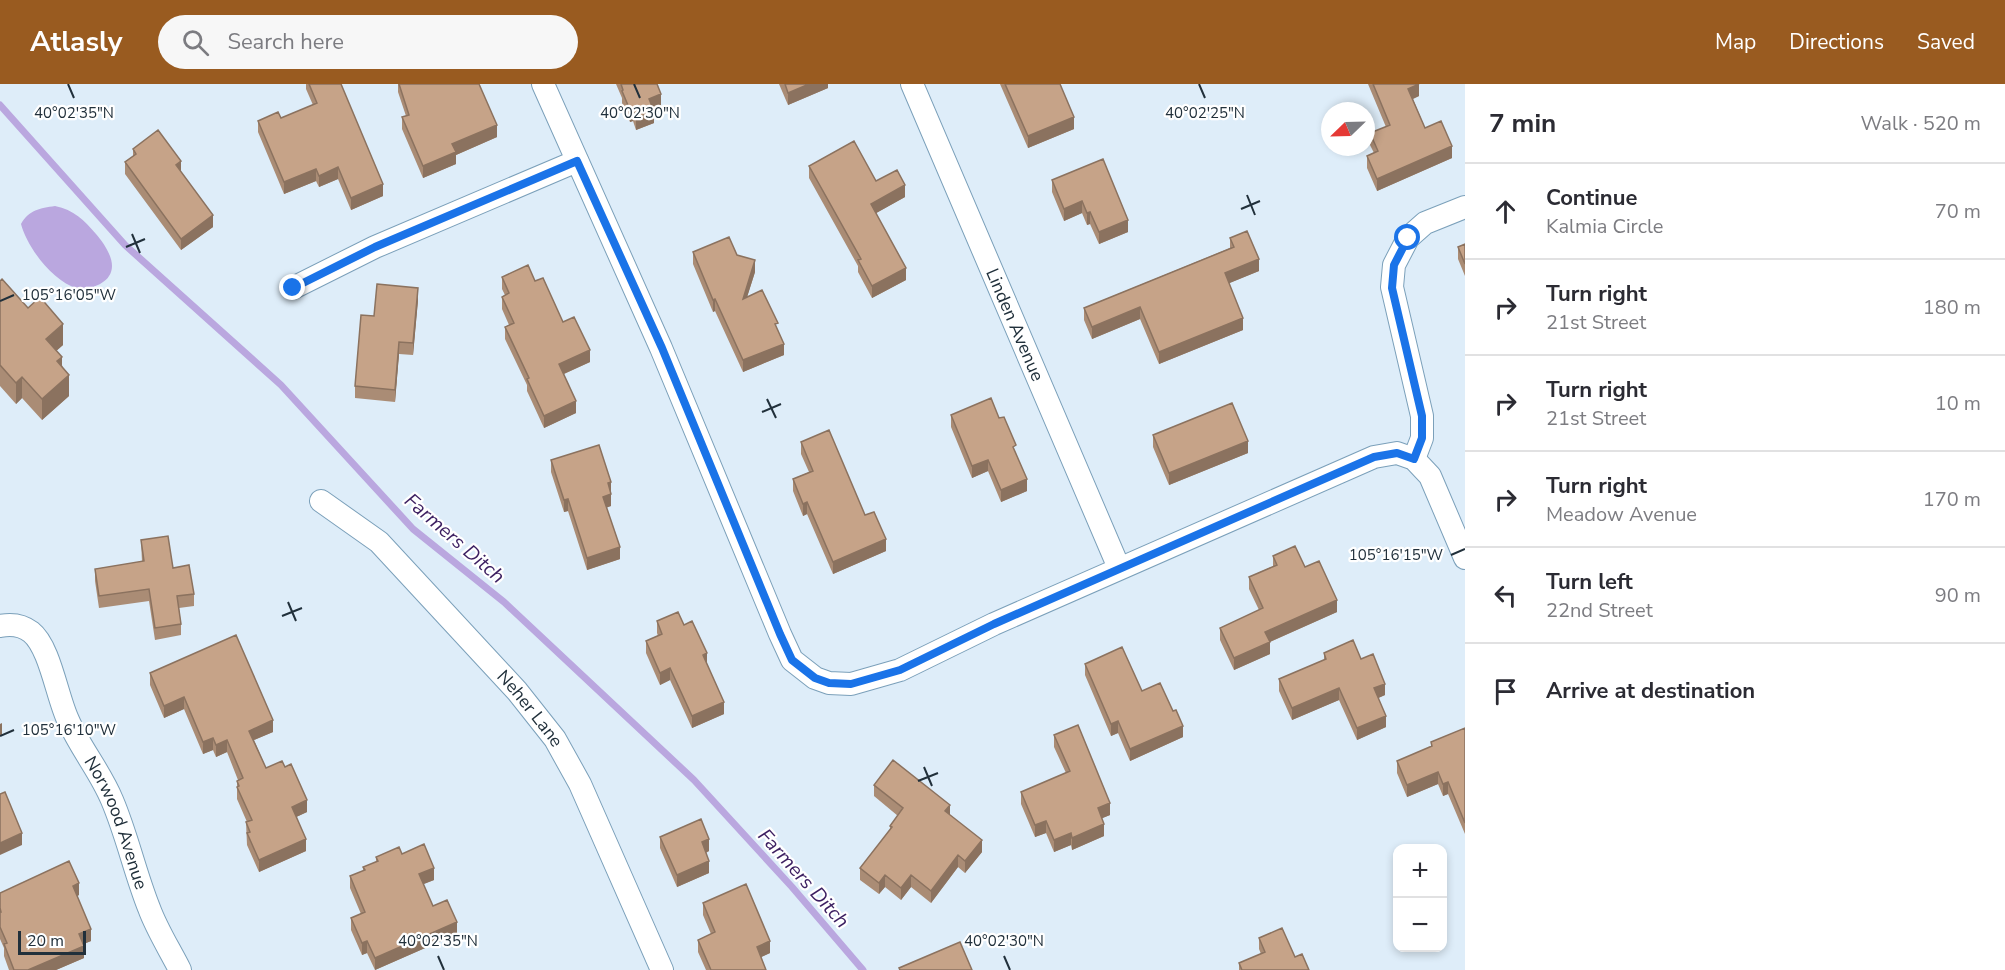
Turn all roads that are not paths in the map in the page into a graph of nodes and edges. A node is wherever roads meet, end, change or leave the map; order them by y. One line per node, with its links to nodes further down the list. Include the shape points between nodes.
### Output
1 (543, 84): 3 (street)
2 (912, 84): 9 (street, Linden Avenue)
3 (577, 161): 5 (street, via 375,247); 9 (street, via 662,348 780,634 792,660 815,678 851,684 900,670)
4 (1465, 207): 6 (street, via 1425,223 1408,238 1394,265 1392,288 1422,416 1422,438)
5 (293, 288)
6 (1414, 459): 8 (street, via 1430,476); 9 (street, via 1397,453 1374,457)
7 (321, 501): 12 (street, Neher Lane, via 379,543 517,691 555,739 580,784)
8 (1465, 558)
9 (1119, 568)
10 (5, 625): 11 (street, Norwood Avenue, via 31,632 41,646 66,717 112,800 150,910)
11 (180, 970)
12 (662, 970)

